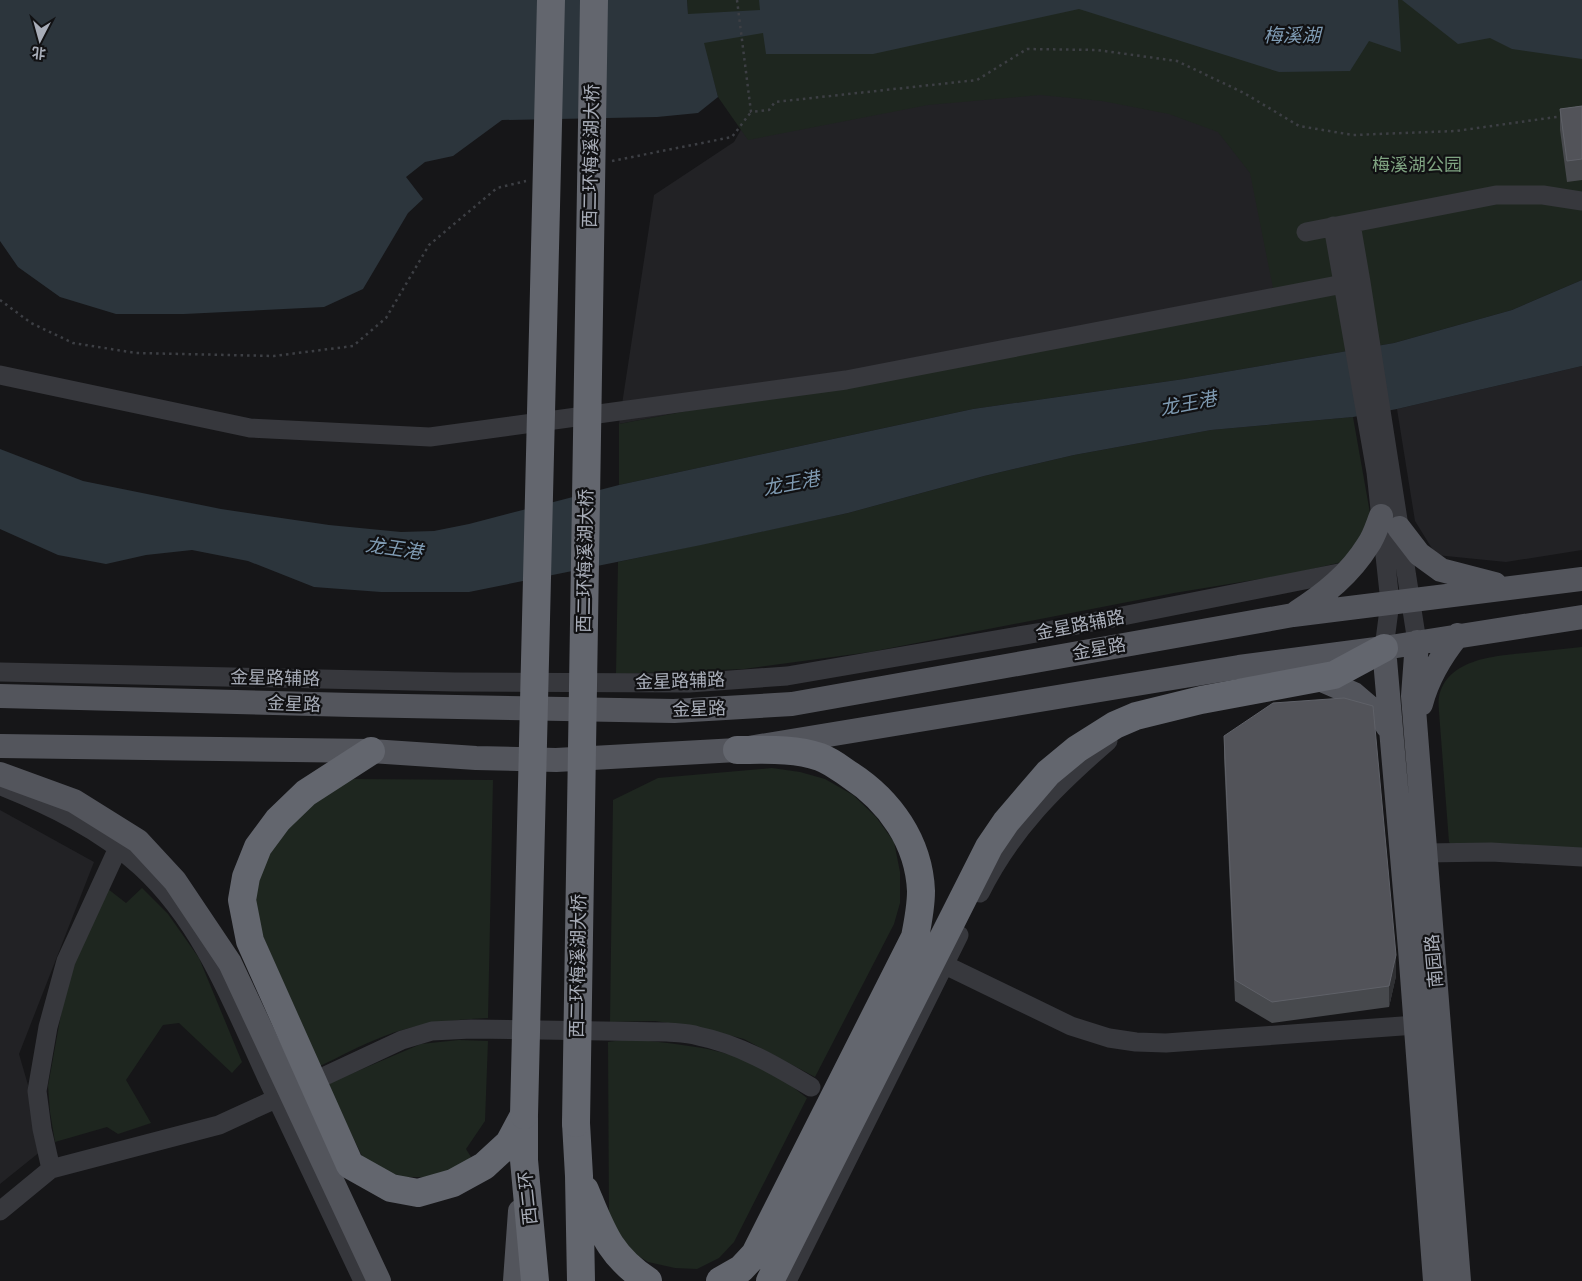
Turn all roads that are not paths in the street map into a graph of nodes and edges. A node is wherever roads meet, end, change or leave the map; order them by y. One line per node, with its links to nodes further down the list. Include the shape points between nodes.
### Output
1 (551, 0): 38 (highway, bridge)
2 (594, 0): 41 (highway, 西二环梅溪湖大桥, bridge, via 576,1123)
3 (1582, 201): 4 (street, via 1543,195 1496,195)
4 (1342, 225): 5 (street); 6 (street); 8 (street, via 1361,282)
5 (1306, 232)
6 (1343, 284): 7 (street, via 846,380 430,437 250,428); 8 (street)
7 (0, 375)
8 (1383, 472): 9 (street)
9 (1390, 522): 10 (main road); 12 (main road, via 1419,554 1441,570); 13 (street)
10 (1349, 571): 14 (main road, via 1322,596); 19 (street, 金星路辅路, via 1042,632 787,676 689,683 475,682)
11 (1582, 580): 12 (main road, 金星路)
12 (1509, 588): 13 (main road, 金星路)
13 (1400, 601): 14 (main road, 金星路); 17 (street); 18 (street)
14 (1293, 615): 21 (main road, 金星路, via 792,704 674,711)
15 (1582, 616): 16 (main road)
16 (1458, 635): 17 (main road); 23 (main road, via 1441,656 1426,686)
17 (1417, 642): 18 (main road); 23 (main road, 南园路, via 1413,696)
18 (1384, 648): 20 (highway, via 1334,675); 24 (main road, 南园路); 26 (main road, via 1239,666)
19 (0, 672)
20 (1317, 678): 22 (highway); 24 (main road, via 1354,694 1382,718)
21 (0, 696)
22 (1170, 708): 33 (street, via 1114,736 1062,780 1037,808 1003,852); 50 (highway, via 1129,719 1077,749 1048,773 1006,822 970,883)
23 (1415, 725): 31 (main road, 南园路)
24 (1390, 730): 34 (main road, 南园路)
25 (0, 746): 27 (main road)
26 (736, 750): 27 (main road, via 556,760); 49 (highway, via 797,751 822,758 868,787 888,808 910,841 921,891 915,937 755,1254 741,1269)
27 (371, 751): 38 (highway, via 306,793 278,820 258,847 246,876 242,900 250,941 350,1165 400,1190 418,1193 453,1183 484,1166 509,1143)
28 (0, 774): 44 (main road, via 74,801 138,840 175,881 230,963)
29 (0, 786): 30 (street, via 48,805)
30 (118, 848): 37 (street, via 142,867 183,913 215,966); 40 (street, via 66,961 48,1027 37,1091)
31 (1424, 853): 32 (street, via 1491,852); 53 (main road, 南园路)
32 (1582, 857)
33 (945, 965): 34 (street, via 1071,1026 1109,1038 1136,1042); 51 (street, via 862,1116)
34 (1416, 1025): 52 (main road, 南园路)
35 (327, 1075): 36 (street, via 402,1040 432,1031 667,1032 730,1045 772,1063)
36 (811, 1087)
37 (280, 1097): 40 (street, via 219,1125); 43 (street)
38 (524, 1115): 39 (highway, 西二环)
39 (524, 1160): 45 (main road); 46 (highway, 西二环)
40 (51, 1169): 42 (street)
41 (579, 1176): 47 (highway); 48 (highway, via 605,1238 620,1260)
42 (0, 1211)
43 (363, 1281)
44 (379, 1281)
45 (515, 1281)
46 (535, 1281)
47 (581, 1281)
48 (648, 1281)
49 (720, 1281)
50 (770, 1281)
51 (787, 1281)
52 (1435, 1281)
53 (1459, 1281)

